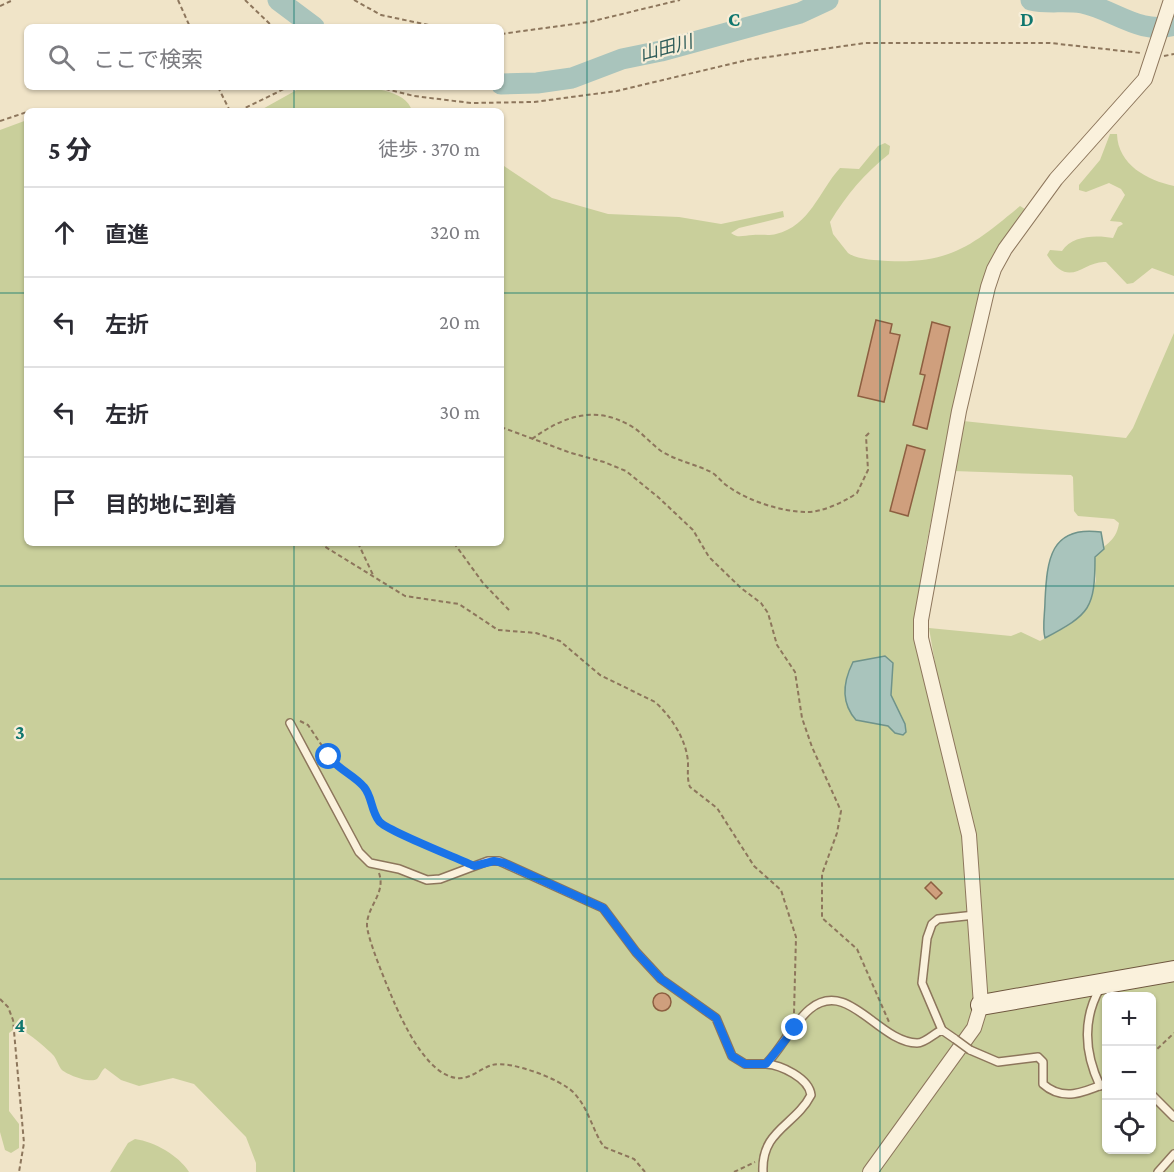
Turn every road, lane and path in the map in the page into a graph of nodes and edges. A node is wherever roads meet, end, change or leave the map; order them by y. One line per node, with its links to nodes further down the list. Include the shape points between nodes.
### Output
1 (13, 0): 7 (path)
2 (178, 0): 8 (path)
3 (245, 0): 9 (path)
4 (354, 0): 10 (path, via 381,15)
5 (680, 0): 11 (path, via 589,22)
6 (1172, 0): 12 (street)
7 (0, 6)
8 (189, 24)
9 (270, 24)
10 (424, 24)
11 (504, 34)
12 (1153, 54): 15 (path, via 1050,43 884,42 792,52 617,91 534,102 471,103); 31 (street, via 1145,80 1056,179 994,268 959,411 922,600 921,638 969,835)
13 (220, 90): 16 (path)
14 (282, 90): 17 (path)
15 (390, 90)
16 (228, 108)
17 (245, 108)
18 (24, 112): 19 (path)
19 (0, 121)
20 (504, 429): 22 (path)
21 (871, 431): 22 (path, via 866,436 868,470 857,493 810,513 771,505 737,492 710,472 660,450 630,425 617,420 579,415 555,424)
22 (532, 440): 38 (path, via 626,471 693,530 709,557 768,613 777,645 795,672 802,718 812,747 841,811 822,874 822,918 857,949 889,1019)
23 (325, 546): 26 (path)
24 (359, 546): 26 (path)
25 (456, 546): 27 (path)
26 (373, 575): 36 (path, via 405,596 459,604 498,630 536,633 560,641 600,675 656,702 671,717 688,761 690,787 717,808 754,866 781,890 796,937)
27 (509, 610)
28 (290, 723): 29 (lane, via 359,852); 30 (path, via 308,725 336,765 364,786 383,826)
29 (374, 865): 30 (lane, via 427,880); 49 (path, via 381,885 368,916 369,936 393,1001 438,1072 466,1078 499,1064 550,1079 578,1098 604,1148 634,1159)
30 (474, 866): 41 (lane, via 499,861 597,904 661,979 716,1018 732,1056 745,1064)
31 (975, 915): 35 (street); 37 (lane, via 943,917 929,931 921,983)
32 (1174, 971): 33 (street)
33 (1102, 984): 35 (street); 42 (lane, via 1089,1017 1087,1051)
34 (0, 999): 48 (path, via 8,1006 13,1020 24,1143)
35 (981, 1005): 52 (street, via 974,1028)
36 (795, 1028): 38 (lane, via 816,1005 839,1000); 41 (lane)
37 (942, 1030): 38 (lane, via 918,1043); 43 (lane, bridge, via 970,1050 998,1062 1038,1058 1043,1062 1043,1083 1056,1092 1074,1094)
38 (891, 1032)
39 (1174, 1033): 40 (path)
40 (1156, 1050)
41 (766, 1064): 47 (lane, via 801,1080 811,1095 771,1139)
42 (1102, 1083)
43 (1102, 1085)
44 (1156, 1100): 45 (lane)
45 (1174, 1117)
46 (1174, 1154): 53 (lane)
47 (763, 1162): 50 (path, via 747,1164); 51 (lane)
48 (19, 1172)
49 (645, 1172)
50 (734, 1172)
51 (763, 1172)
52 (870, 1172)
53 (1158, 1172)

